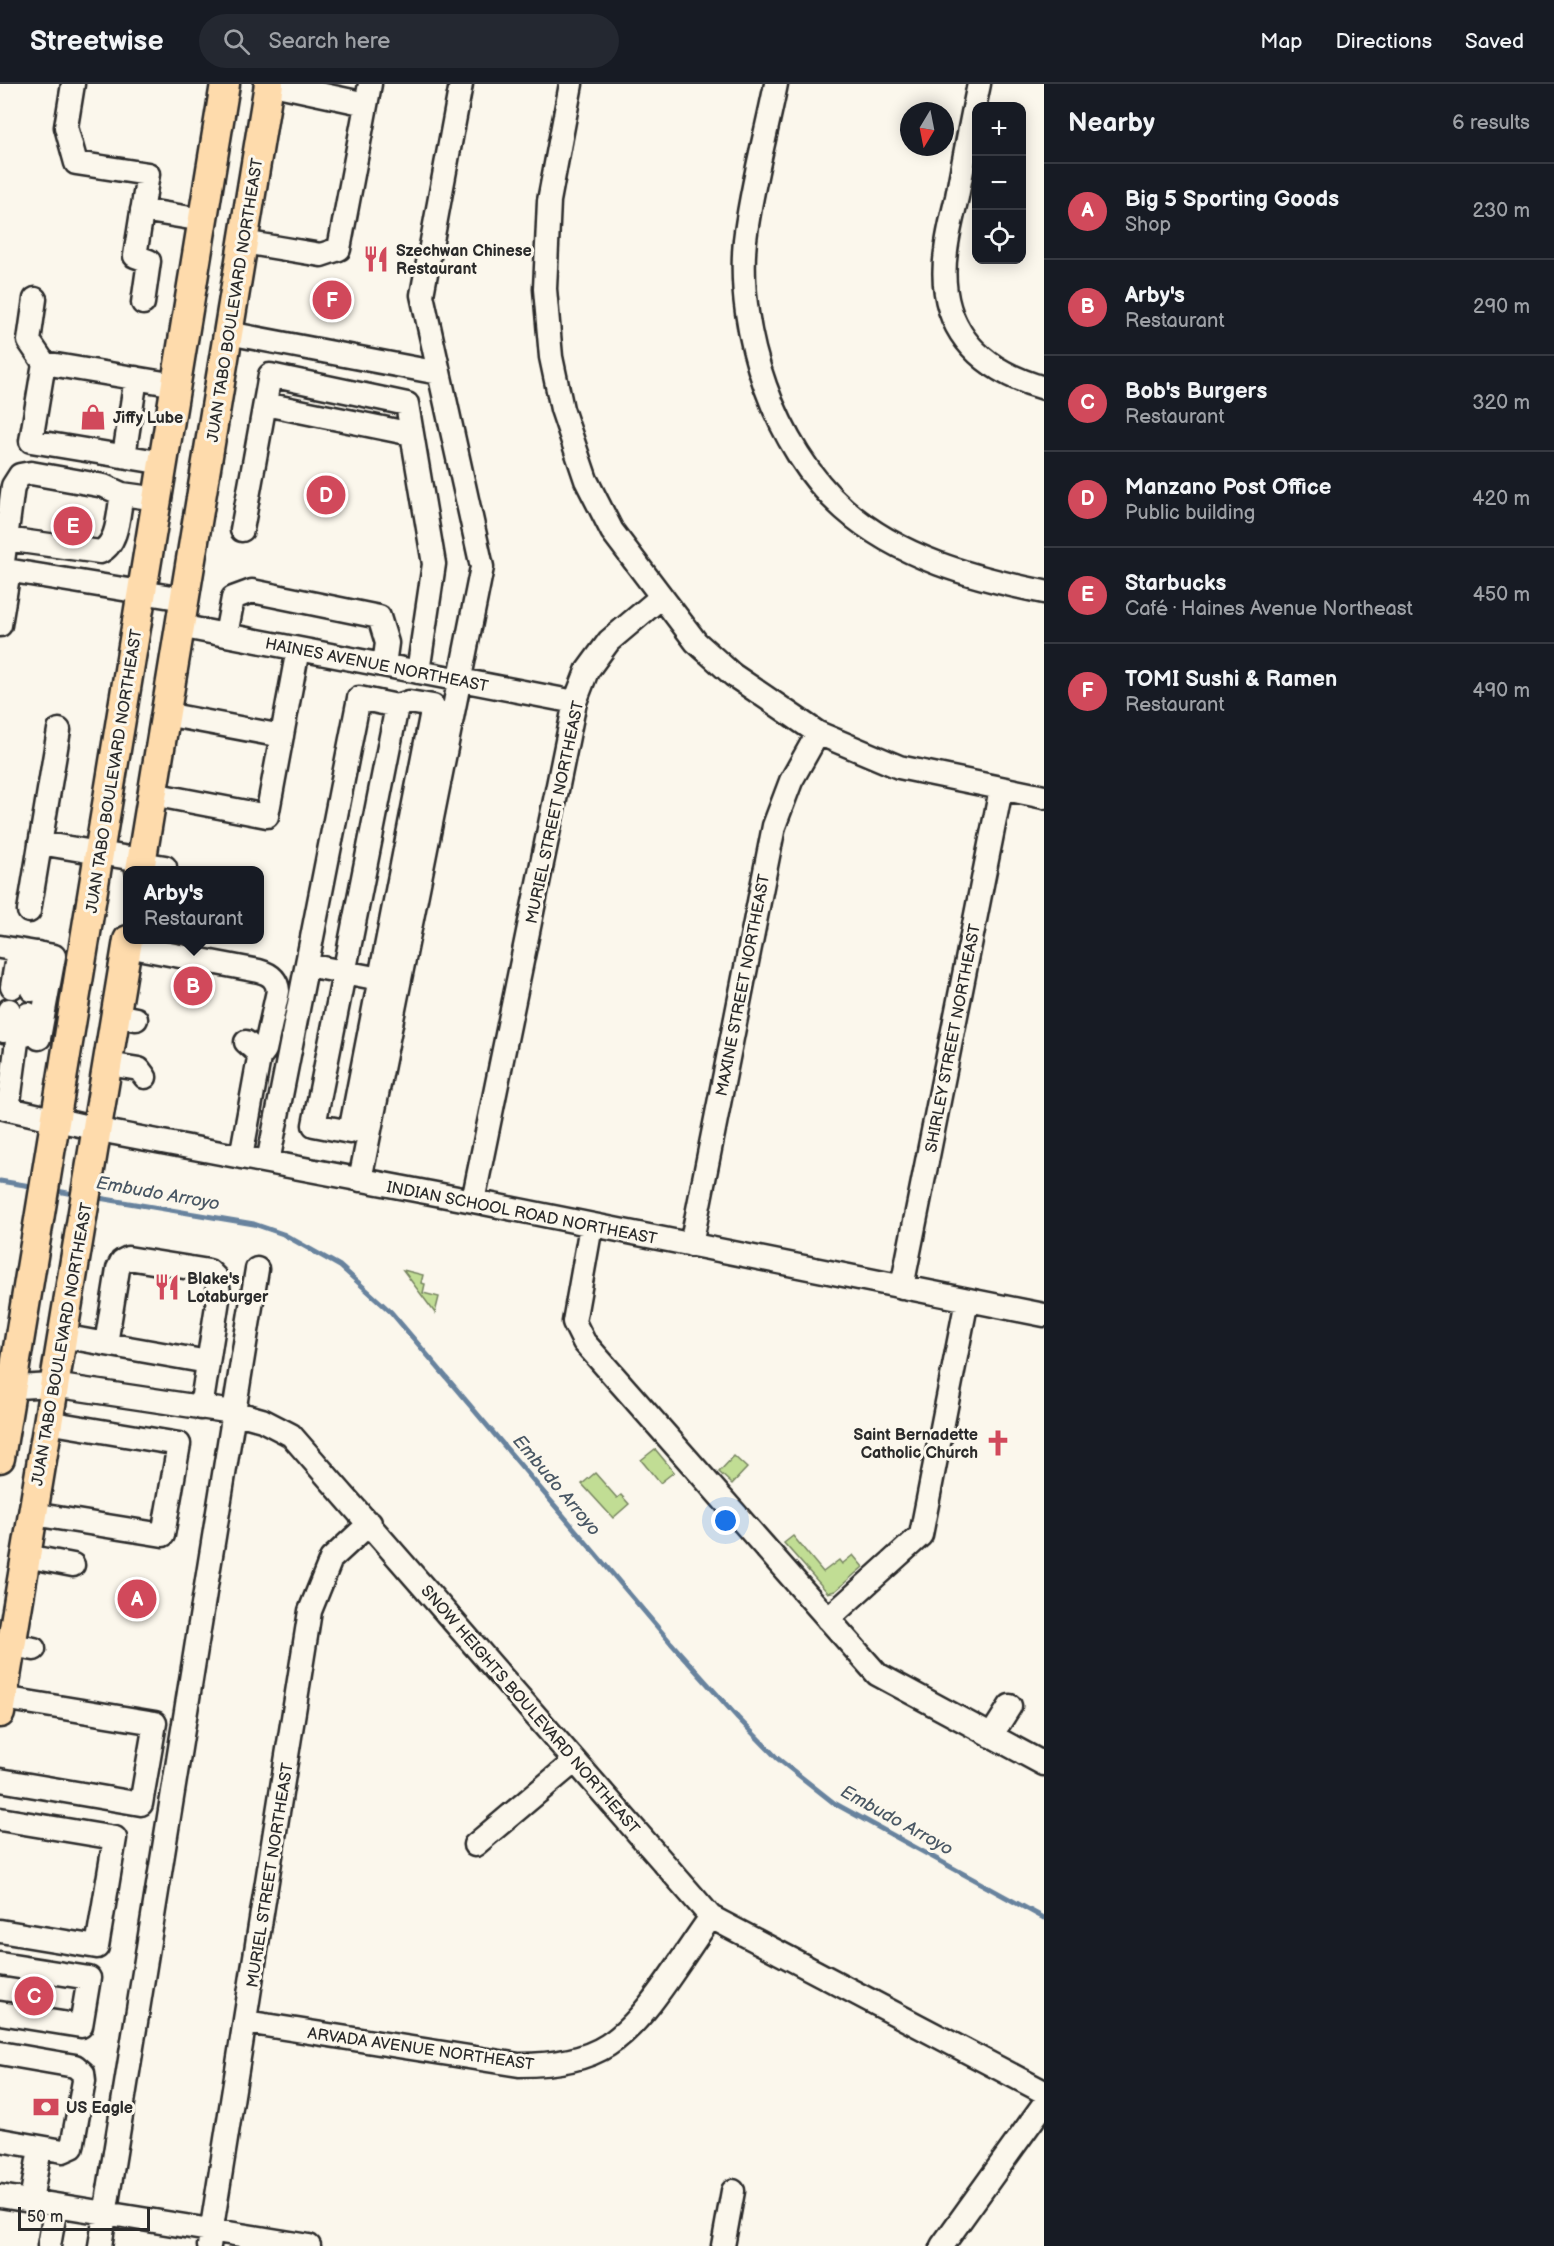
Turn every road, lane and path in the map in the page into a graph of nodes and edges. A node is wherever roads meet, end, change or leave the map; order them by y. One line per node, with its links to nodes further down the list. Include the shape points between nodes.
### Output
1 (73, 84): 9 (street, via 66,127 76,163 148,174)
2 (225, 84): 10 (main road, JUAN TABO BOULEVARD NORTHEAST)
3 (271, 84): 8 (street); 11 (main road, JUAN TABO BOULEVARD NORTHEAST)
4 (461, 84): 16 (street, via 422,295)
5 (571, 84): 29 (street, via 549,201 545,290 551,357 562,409 586,480 612,531)
6 (776, 84): 28 (street, via 745,241 750,327 760,372 778,420 805,464 844,509 888,539 937,564)
7 (979, 84): 19 (street, via 946,252 945,286 953,318 966,342 994,369)
8 (368, 94): 11 (street, via 339,249 321,255)
9 (142, 210): 10 (street); 13 (street, via 135,256 149,261)
10 (203, 220): 18 (main road, JUAN TABO BOULEVARD NORTHEAST)
11 (243, 242): 14 (main road, JUAN TABO BOULEVARD NORTHEAST)
12 (35, 298): 15 (street, via 29,341)
13 (143, 303)
14 (228, 333): 16 (street); 30 (main road, JUAN TABO BOULEVARD NORTHEAST)
15 (44, 363): 17 (street); 20 (street, via 32,441)
16 (440, 373): 36 (street, via 482,567)
17 (136, 378): 18 (street); 20 (street)
18 (176, 385): 21 (main road, JUAN TABO BOULEVARD NORTHEAST)
19 (1044, 388)
20 (124, 456): 21 (street)
21 (164, 463): 23 (main road, JUAN TABO BOULEVARD NORTHEAST)
22 (122, 494): 23 (street); 25 (street, via 113,540 100,552); 25 (street, via 83,482 31,473 20,475 14,486)
23 (158, 499): 27 (main road, JUAN TABO BOULEVARD NORTHEAST)
24 (242, 530): 35 (street, via 270,375 407,404 434,564)
25 (6, 539): 26 (street)
26 (3, 569): 27 (street, HAINES AVENUE NORTHEAST); 31 (street)
27 (143, 592): 30 (street, HAINES AVENUE NORTHEAST); 50 (main road, JUAN TABO BOULEVARD NORTHEAST)
28 (1044, 592)
29 (660, 598): 37 (street, MURIEL STREET NORTHEAST, via 609,640 587,671); 41 (street, via 696,642 733,675)
30 (182, 612): 32 (street, HAINES AVENUE NORTHEAST); 39 (main road, JUAN TABO BOULEVARD NORTHEAST)
31 (0, 626)
32 (226, 635): 33 (street, HAINES AVENUE NORTHEAST); 34 (street, via 233,598 252,591 379,617 387,644)
33 (298, 649): 34 (street, HAINES AVENUE NORTHEAST); 42 (street)
34 (384, 665): 35 (street, HAINES AVENUE NORTHEAST)
35 (418, 672): 36 (street, HAINES AVENUE NORTHEAST)
36 (460, 680): 37 (street, HAINES AVENUE NORTHEAST); 71 (street)
37 (575, 702): 72 (street, MURIEL STREET NORTHEAST)
38 (397, 706): 46 (street, via 359,698); 47 (street); 48 (street, via 409,702 433,706)
39 (165, 714): 42 (street); 44 (main road, JUAN TABO BOULEVARD NORTHEAST)
40 (59, 730): 49 (street)
41 (818, 733): 43 (street, via 899,767); 74 (street, MAXINE STREET NORTHEAST, via 791,781 774,826)
42 (282, 736): 44 (street, via 267,816)
43 (1001, 789): 45 (street); 76 (street, SHIRLEY STREET NORTHEAST)
44 (152, 794): 51 (main road, JUAN TABO BOULEVARD NORTHEAST)
45 (1044, 797)
46 (339, 800): 47 (street); 56 (street)
47 (377, 806): 48 (street); 58 (street)
48 (413, 811): 59 (street)
49 (40, 843): 50 (street); 52 (street)
50 (100, 854): 51 (street); 57 (main road, JUAN TABO BOULEVARD NORTHEAST)
51 (147, 865)
52 (29, 911)
53 (128, 944): 63 (main road, JUAN TABO BOULEVARD NORTHEAST, via 126,1017)
54 (133, 944): 69 (street, via 259,971 273,978 278,991 265,1050 253,1050)
55 (27, 954): 57 (street); 60 (street); 61 (street)
56 (307, 965): 58 (street); 70 (street)
57 (80, 969): 62 (main road, JUAN TABO BOULEVARD NORTHEAST)
58 (345, 972): 59 (street); 59 (street, via 314,1125 338,1130 350,1132)
59 (380, 979)
60 (22, 989)
61 (18, 1028): 62 (street); 64 (street)
62 (66, 1055): 67 (main road, JUAN TABO BOULEVARD NORTHEAST)
63 (108, 1064): 65 (street, via 139,1069); 68 (main road, JUAN TABO BOULEVARD NORTHEAST)
64 (7, 1069): 66 (street)
65 (145, 1077)
66 (4, 1108): 67 (street, INDIAN SCHOOL ROAD NORTHEAST)
67 (55, 1120): 68 (street, INDIAN SCHOOL ROAD NORTHEAST); 82 (main road, JUAN TABO BOULEVARD NORTHEAST)
68 (97, 1129): 69 (street, INDIAN SCHOOL ROAD NORTHEAST); 79 (main road, JUAN TABO BOULEVARD NORTHEAST)
69 (241, 1157): 70 (street, INDIAN SCHOOL ROAD NORTHEAST)
70 (268, 1162): 71 (street, INDIAN SCHOOL ROAD NORTHEAST)
71 (360, 1179): 72 (street, INDIAN SCHOOL ROAD NORTHEAST)
72 (473, 1201): 73 (street, INDIAN SCHOOL ROAD NORTHEAST)
73 (591, 1226): 74 (street, INDIAN SCHOOL ROAD NORTHEAST); 94 (street, via 574,1322 584,1342)
74 (690, 1245): 76 (street, INDIAN SCHOOL ROAD NORTHEAST)
75 (257, 1269): 86 (street)
76 (902, 1287): 77 (street, INDIAN SCHOOL ROAD NORTHEAST)
77 (967, 1300): 78 (street, INDIAN SCHOOL ROAD NORTHEAST); 94 (street, via 921,1535)
78 (1044, 1315)
79 (62, 1336): 80 (street); 83 (main road, JUAN TABO BOULEVARD NORTHEAST)
80 (106, 1344): 81 (street); 81 (street, via 122,1261 128,1258 209,1270 217,1279 219,1293)
81 (208, 1362): 85 (street)
82 (7, 1376): 83 (street, SNOW HEIGHTS BOULEVARD NORTHEAST); 89 (main road, JUAN TABO BOULEVARD NORTHEAST)
83 (53, 1386): 84 (street, SNOW HEIGHTS BOULEVARD NORTHEAST); 87 (main road, JUAN TABO BOULEVARD NORTHEAST)
84 (173, 1404): 85 (street, SNOW HEIGHTS BOULEVARD NORTHEAST); 88 (street)
85 (201, 1408): 86 (street, SNOW HEIGHTS BOULEVARD NORTHEAST)
86 (232, 1412): 91 (street, SNOW HEIGHTS BOULEVARD NORTHEAST, via 262,1420 291,1435); 117 (street)
87 (47, 1422): 88 (street); 90 (main road, JUAN TABO BOULEVARD NORTHEAST)
88 (167, 1442): 90 (street, via 178,1444 163,1535)
89 (0, 1458)
90 (33, 1514): 92 (main road, JUAN TABO BOULEVARD NORTHEAST)
91 (369, 1523): 98 (street, SNOW HEIGHTS BOULEVARD NORTHEAST); 107 (street, MURIEL STREET NORTHEAST, via 331,1559 310,1611)
92 (26, 1556): 93 (street); 95 (main road, JUAN TABO BOULEVARD NORTHEAST, via 22,1647)
93 (73, 1565)
94 (828, 1619): 97 (street, via 877,1674)
95 (1, 1706): 100 (street, via 155,1723 141,1804)
96 (1010, 1706): 97 (street)
97 (991, 1736): 99 (street)
98 (575, 1761): 102 (street); 103 (street, SNOW HEIGHTS BOULEVARD NORTHEAST)
99 (1044, 1764)
100 (0, 1780)
101 (0, 1819): 104 (street, via 115,1838 97,1947)
102 (475, 1845)
103 (711, 1917): 107 (street, ARVADA AVENUE NORTHEAST, via 634,2024 606,2046 547,2065 519,2065); 109 (street, SNOW HEIGHTS BOULEVARD NORTHEAST)
104 (0, 1931)
105 (0, 1964): 106 (street, via 89,1978 81,2026)
106 (0, 2013)
107 (246, 2022): 118 (street, MURIEL STREET NORTHEAST)
108 (0, 2053): 112 (street, via 75,2066 83,2073 72,2147 63,2151)
109 (1044, 2091)
110 (1044, 2104): 123 (street)
111 (0, 2140): 112 (street)
112 (40, 2148): 115 (street)
113 (733, 2191): 122 (street)
114 (0, 2196): 115 (street)
115 (31, 2201): 116 (street)
116 (56, 2206): 117 (street); 119 (street)
117 (105, 2214): 118 (street); 120 (street)
118 (210, 2238): 121 (street)
119 (49, 2246)
120 (100, 2246)
121 (309, 2246)
122 (723, 2246)
123 (942, 2246)

